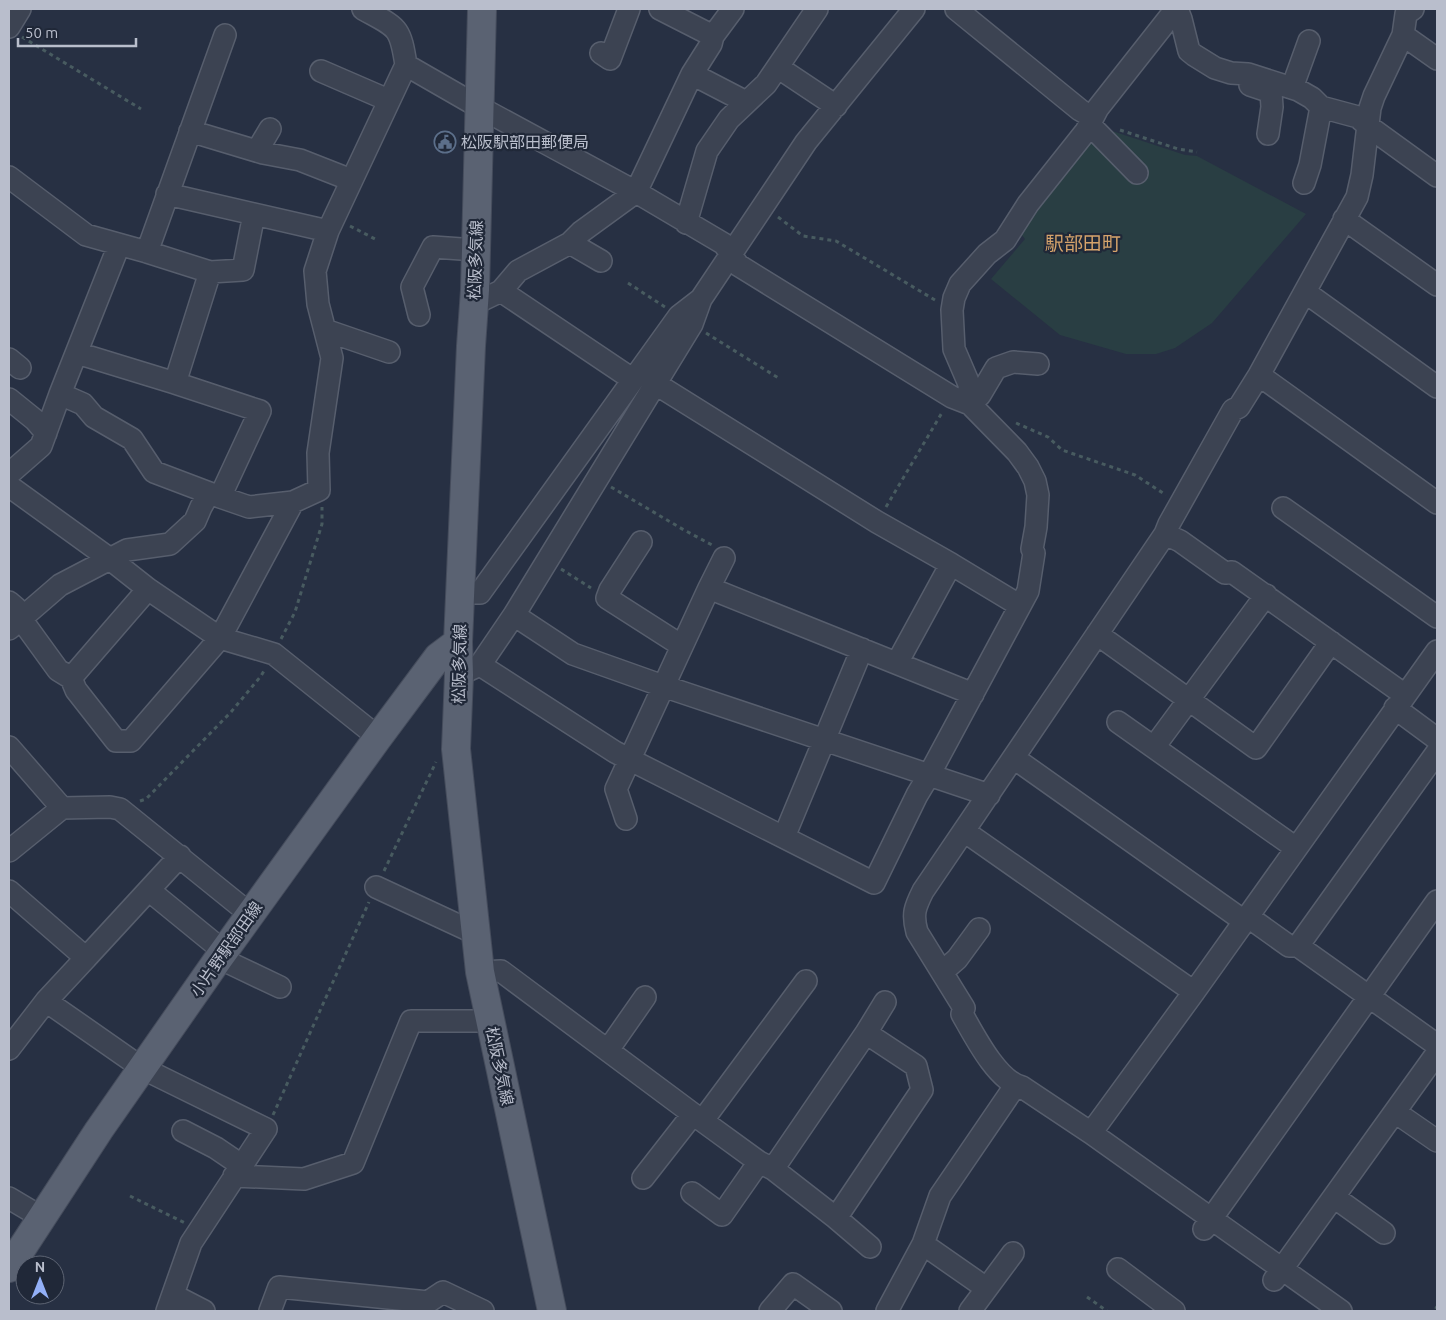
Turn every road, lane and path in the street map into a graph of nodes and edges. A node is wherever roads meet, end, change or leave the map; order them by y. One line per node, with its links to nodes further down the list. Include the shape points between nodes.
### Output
1 (363, 9): 18 (street, via 394,27 402,40)
2 (482, 9): 29 (main road, 松阪多気線)
3 (629, 9): 16 (street, via 610,59)
4 (660, 9): 14 (street)
5 (733, 9): 14 (street)
6 (817, 9): 19 (street)
7 (914, 9): 26 (street)
8 (956, 9): 30 (street)
9 (1177, 9): 21 (street, via 1189,50 1215,68); 30 (street)
10 (1414, 9): 13 (street, via 1406,14)
11 (14, 21): 28 (path)
12 (225, 35): 33 (street)
13 (1403, 35): 17 (street); 31 (street, via 1374,96)
14 (713, 36): 22 (street)
15 (1309, 41): 23 (street)
16 (601, 53)
17 (1437, 59)
18 (406, 65): 24 (street); 29 (street)
19 (779, 68): 25 (street); 26 (street)
20 (321, 71): 24 (street)
21 (1231, 73): 23 (street, via 1248,74); 34 (street, via 1246,84 1272,92)
22 (692, 74): 25 (street); 42 (street)
23 (1292, 88): 27 (street, via 1312,98)
24 (388, 100): 40 (street)
25 (746, 102): 47 (street, via 729,119 707,151)
26 (836, 106): 44 (street, via 806,142)
27 (1321, 107): 31 (street, via 1358,117); 41 (street)
28 (141, 108)
29 (479, 108): 42 (street); 52 (main road, 松阪多気線)
30 (1090, 120): 36 (path, via 1178,149); 37 (street); 62 (street, via 1086,131 1028,204 1005,240 964,279 956,292)
31 (1368, 126): 38 (street); 46 (street, via 1360,188)
32 (270, 129): 35 (street)
33 (190, 131): 35 (street); 43 (street)
34 (1268, 134)
35 (257, 151): 40 (street, via 300,160)
36 (1198, 152)
37 (1137, 173)
38 (1437, 176)
39 (9, 178): 51 (street, via 86,236)
40 (351, 180): 48 (street)
41 (1304, 183)
42 (636, 192): 47 (street); 50 (street)
43 (167, 194): 45 (street); 53 (street)
44 (764, 205): 54 (street); 62 (path, via 803,236 836,241)
45 (254, 214): 48 (street); 56 (street, via 243,270)
46 (1344, 219): 57 (street); 59 (street)
47 (686, 223): 54 (street, via 724,244)
48 (331, 224): 49 (path); 64 (street, via 315,271 318,304)
49 (377, 240)
50 (570, 243): 55 (street); 58 (street, via 518,271)
51 (119, 245): 53 (street); 65 (street)
52 (476, 250): 61 (main road, 松阪多気線); 63 (street, via 433,247 412,287)
53 (147, 252): 56 (street)
54 (731, 255): 60 (street); 76 (street, via 738,265)
55 (601, 261)
56 (210, 272): 70 (street)
57 (1437, 285)
58 (501, 291): 61 (street); 69 (street)
59 (1305, 292): 68 (street); 72 (street)
60 (701, 299): 69 (street, via 679,316); 71 (street, via 692,324)
61 (474, 304): 96 (main road, 松阪多気線)
62 (952, 310): 76 (street, via 954,349 969,384)
63 (419, 315)
64 (325, 330): 66 (street); 84 (street, via 332,358 318,453 319,490)
65 (78, 352): 70 (street); 73 (street)
66 (389, 352)
67 (1038, 364): 76 (street, via 1014,362 996,368 980,395)
68 (1259, 375): 85 (street); 88 (street, via 1239,407 1233,410)
69 (632, 379): 74 (street)
70 (175, 383): 83 (street, via 260,411)
71 (656, 384): 77 (street); 87 (street)
72 (1437, 387)
73 (60, 394): 79 (street); 83 (street, via 83,404 94,417 132,439 154,472)
74 (619, 398): 77 (street); 96 (street, via 480,593)
75 (9, 399): 79 (street)
76 (961, 400): 87 (path); 99 (street, via 1017,452 1035,481 1038,512 1034,553 1028,590)
77 (638, 412): 81 (street)
78 (1015, 423): 88 (path, via 1048,437 1062,450 1136,474 1165,494)
79 (46, 433): 80 (street, via 41,446)
80 (9, 474)
81 (597, 479): 90 (path); 92 (street)
82 (9, 486): 91 (street)
83 (214, 495): 84 (street, via 249,506); 91 (street, via 200,506 195,521 170,544 127,550)
84 (293, 502): 104 (street)
85 (1437, 503)
86 (1283, 508): 102 (street)
87 (877, 522): 93 (street)
88 (1171, 522): 97 (street, via 1180,541 1225,573 1232,572); 103 (street)
89 (641, 542): 98 (street)
90 (721, 553): 94 (street)
91 (110, 558): 95 (street); 101 (street, via 60,584)
92 (548, 560): 98 (path); 100 (street)
93 (951, 564): 99 (street); 110 (street)
94 (709, 588): 107 (street); 108 (street)
95 (148, 590): 104 (street); 112 (street)
96 (460, 593): 105 (main road, 松阪多気線)
97 (1266, 596): 106 (street); 115 (street)
98 (607, 598): 107 (street)
99 (1019, 605): 114 (street)
100 (514, 615): 111 (street); 113 (street, via 573,654)
101 (13, 617): 112 (street, via 58,670)
102 (1437, 617)
103 (1097, 634): 115 (street); 125 (street)
104 (220, 638): 112 (street, via 131,741 116,741 76,690); 118 (street, via 274,654)
105 (458, 642): 111 (main road, 松阪多気線); 118 (main road, 小片野駅部田線, via 438,657)
106 (1331, 642): 115 (street, via 1256,748); 116 (street)
107 (682, 646): 113 (street)
108 (862, 649): 110 (street); 120 (street)
109 (1437, 651): 116 (street)
110 (897, 663): 114 (street)
111 (470, 670): 123 (main road, 松阪多気線); 126 (street)
112 (71, 678)
113 (664, 686): 120 (street); 126 (street)
114 (972, 694): 127 (street)
115 (1189, 700): 122 (street)
116 (1400, 702): 119 (street); 133 (street)
117 (1118, 722): 122 (street)
118 (377, 738): 140 (main road, 小片野駅部田線)
119 (1437, 739)
120 (824, 740): 127 (street); 132 (street)
121 (9, 747): 129 (street)
122 (1154, 747): 133 (street)
123 (456, 749): 136 (path, via 436,762); 143 (main road, 松阪多気線)
124 (1437, 752): 144 (street)
125 (1014, 758): 128 (street); 141 (street)
126 (629, 760): 130 (street, via 616,789); 132 (street)
127 (929, 775): 128 (street); 132 (street, via 874,883)
128 (989, 795): 131 (street)
129 (62, 808): 134 (street); 135 (street, via 120,809)
130 (626, 820)
131 (964, 831): 148 (street, via 915,907 917,932); 151 (street)
132 (784, 837)
133 (1296, 848): 141 (street)
134 (9, 851)
135 (180, 856): 140 (street); 145 (street)
136 (376, 887): 143 (street); 166 (path)
137 (9, 891): 145 (street)
138 (156, 896): 146 (street, via 216,945)
139 (1437, 901): 153 (street)
140 (250, 914): 146 (main road, 小片野駅部田線)
141 (1245, 919): 144 (street, via 1289,946); 151 (street)
142 (980, 929): 148 (street, via 957,959)
143 (477, 934): 147 (main road, 松阪多気線)
144 (1298, 946): 153 (street)
145 (86, 958): 154 (street)
146 (219, 958): 150 (street); 162 (main road, 小片野駅部田線)
147 (480, 972): 156 (main road, 松阪多気線); 160 (street, via 501,971)
148 (942, 972): 163 (street, via 992,1064)
149 (806, 981): 165 (street)
150 (280, 987)
151 (1194, 992): 168 (street)
152 (644, 997): 160 (street)
153 (1369, 997): 158 (street); 180 (street)
154 (46, 1001): 159 (street); 162 (street)
155 (885, 1002): 157 (street)
156 (490, 1020): 171 (street, via 411,1021 353,1163 304,1179); 195 (main road, 松阪多気線)
157 (866, 1033): 170 (street); 179 (street, via 916,1066 922,1090)
158 (1437, 1045)
159 (9, 1049)
160 (608, 1050): 165 (street)
161 (1437, 1053): 164 (street)
162 (142, 1068): 166 (street); 178 (main road, 小片野駅部田線)
163 (1015, 1086): 168 (street, via 1022,1087); 183 (street, via 940,1196)
164 (1396, 1112): 169 (street); 175 (street)
165 (698, 1117): 170 (street); 172 (street)
166 (266, 1129): 171 (street)
167 (183, 1131): 171 (street, via 216,1148)
168 (1091, 1133): 180 (street)
169 (1437, 1141)
170 (766, 1165): 173 (street, via 722,1215); 179 (street)
171 (237, 1171): 181 (street)
172 (643, 1178)
173 (692, 1193)
174 (130, 1196): 181 (path)
175 (1334, 1197): 182 (street); 188 (street)
176 (9, 1198): 178 (street)
177 (1165, 1202): 180 (street)
178 (41, 1217): 186 (main road, 小片野駅部田線)
179 (836, 1218): 184 (street)
180 (1208, 1224): 188 (street)
181 (199, 1230): 191 (street, via 191,1243)
182 (1384, 1232)
183 (923, 1244): 189 (street); 198 (street)
184 (870, 1247)
185 (1013, 1253): 189 (street)
186 (9, 1268)
187 (1118, 1269): 201 (street)
188 (1278, 1275): 202 (street); 203 (street)
189 (986, 1288): 199 (street)
190 (1087, 1297): 200 (path)
191 (170, 1303): 192 (street)
192 (204, 1311)
193 (270, 1311): 194 (street, via 279,1287 428,1302 443,1292)
194 (483, 1311)
195 (552, 1311)
196 (770, 1311): 197 (street, via 793,1284)
197 (831, 1311)
198 (887, 1311)
199 (970, 1311)
200 (1107, 1311)
201 (1174, 1311)
202 (1319, 1311)
203 (1341, 1311)

